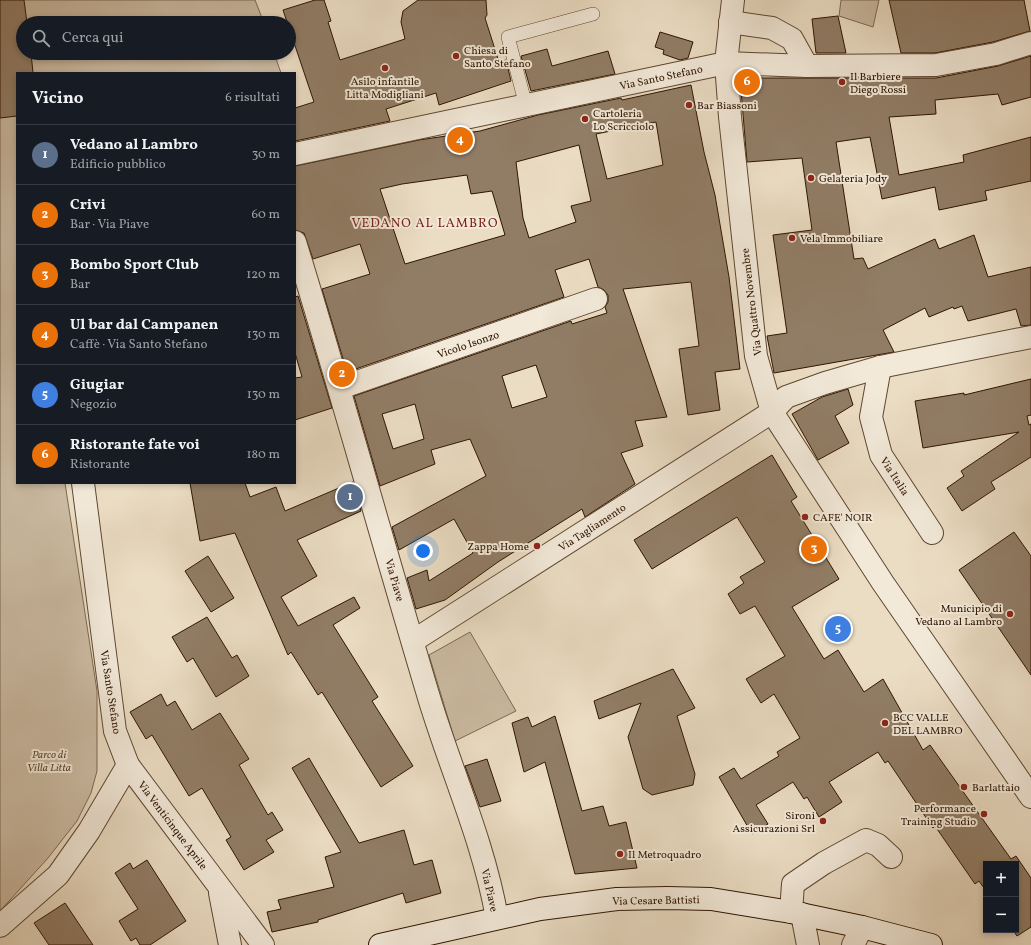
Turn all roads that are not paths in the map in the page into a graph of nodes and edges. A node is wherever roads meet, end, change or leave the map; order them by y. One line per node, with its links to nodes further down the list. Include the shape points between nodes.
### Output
1 (733, 0): 3 (street, Via Quattro Novembre)
2 (593, 14): 7 (lane, via 508,37)
3 (730, 22): 5 (street, Via Quattro Novembre); 6 (street, via 772,28 792,40)
4 (1031, 43): 6 (street, Via Santo Stefano, via 996,54 936,65)
5 (726, 63): 6 (street, Via Santo Stefano); 7 (street, Via Santo Stefano); 14 (street, Via Quattro Novembre, via 756,356)
6 (807, 66)
7 (526, 106): 8 (street, Via Santo Stefano)
8 (296, 154)
9 (296, 245): 13 (street, Via Piave)
10 (596, 300): 13 (street, Vicolo Isonzo)
11 (1031, 337): 12 (street)
12 (880, 367): 14 (street, via 786,397); 16 (street, Via Italia, via 871,417 881,455)
13 (340, 388): 17 (street, Via Piave)
14 (772, 412): 17 (street, Via Tagliamento); 19 (street, Via Quattro Novembre, via 883,583)
15 (83, 484): 18 (street, Via Santo Stefano, via 115,730)
16 (932, 533)
17 (413, 641): 23 (street, Via Piave, via 431,703 473,826)
18 (128, 765): 21 (street, Via Venticinque Aprile); 24 (street, via 89,831 58,875)
19 (1031, 797)
20 (891, 857): 22 (street, via 878,845 866,840 824,863 793,884)
21 (218, 886): 26 (street, Via Venticinque Aprile); 27 (street, Via Venticinque Aprile)
22 (797, 913): 23 (street, Via Cesare Battisti, via 711,899 617,899 540,909); 25 (street, Via Cesare Battisti); 29 (street)
23 (497, 918): 28 (street, Via Cesare Battisti)
24 (0, 926)
25 (858, 936): 30 (street, Via Cesare Battisti)
26 (230, 945)
27 (263, 945)
28 (380, 945)
29 (808, 945)
30 (931, 945)

